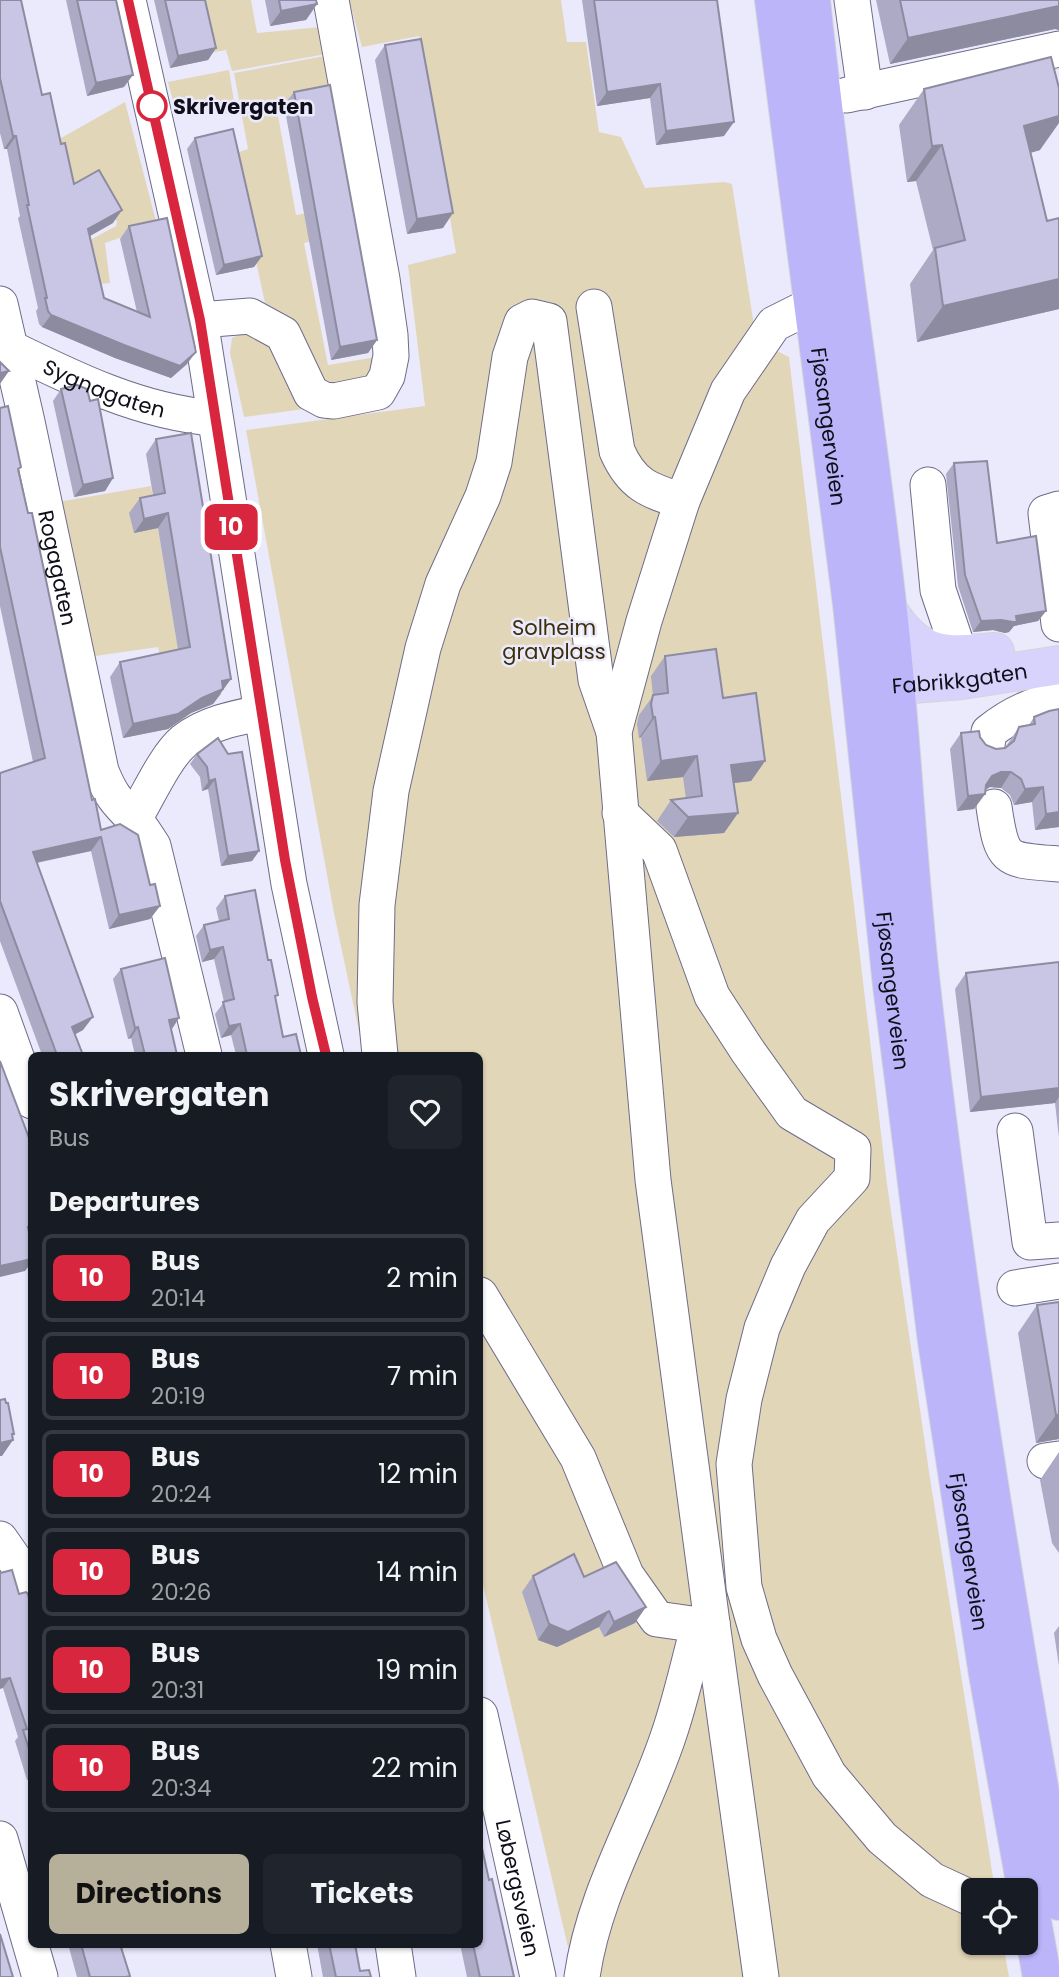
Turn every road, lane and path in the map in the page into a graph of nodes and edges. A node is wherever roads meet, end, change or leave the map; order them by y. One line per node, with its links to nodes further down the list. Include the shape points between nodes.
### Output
1 (128, 0): 10 (street)
2 (331, 0): 10 (street, via 382,279 390,335 387,376 378,392 324,400 311,393 283,334 250,316)
3 (774, 0): 8 (highway, Fjøsangerveien)
4 (811, 0): 16 (highway, Fjøsangerveien)
5 (852, 0): 6 (street, via 856,94)
6 (1049, 60)
7 (0, 304): 11 (street, Rogagaten)
8 (814, 304): 14 (street, via 774,324 728,391); 21 (highway, Fjøsangerveien, via 852,604)
9 (594, 307): 14 (street, via 617,451 624,468 655,493)
10 (200, 320): 12 (street)
11 (4, 345): 12 (street, Sygnagaten, via 44,366 154,408); 28 (street, Rogagaten, via 27,422 102,771 109,792)
12 (214, 418): 23 (street)
13 (928, 485): 20 (street, via 938,590)
14 (682, 501): 24 (street, via 643,621)
15 (1059, 509): 17 (street, via 1046,513)
16 (888, 610): 20 (main road, Fabrikkgaten, via 900,630 923,648); 21 (highway, Fjøsangerveien)
17 (1059, 624)
18 (1059, 640): 20 (main road, Fabrikkgaten)
19 (1059, 665): 20 (main road, Fabrikkgaten)
20 (961, 667): 21 (main road, Fabrikkgaten)
21 (878, 687): 47 (highway, Fjøsangerveien, via 986,1475); 58 (highway, Fjøsangerveien, via 892,985 937,1341 988,1674)
22 (1059, 699): 25 (street, via 1028,706 999,724 989,732)
23 (261, 713): 28 (street, via 222,722 184,741); 32 (street, via 289,884)
24 (614, 732): 27 (street); 33 (street, via 596,680 549,321 532,317 522,322 510,357 494,462 483,496 455,555 423,648 391,791 377,905 375,1002)
25 (987, 745)
26 (994, 807): 29 (street, via 999,843 1007,853 1020,861)
27 (620, 813): 42 (street, via 659,850 712,996 747,1050 792,1113 853,1149 852,1178 813,1220 788,1266 762,1328 744,1399 734,1464); 43 (street, via 653,1180)
28 (134, 819): 31 (street, Rogagaten, via 153,846)
29 (1059, 864)
30 (0, 1013): 34 (street)
31 (203, 1052)
32 (325, 1052)
33 (380, 1052)
34 (28, 1090)
35 (1015, 1131): 36 (street, via 1030,1242)
36 (1059, 1240)
37 (1059, 1281): 38 (street)
38 (1015, 1287)
39 (483, 1300): 43 (street, via 578,1458 626,1575 657,1619)
40 (0, 1539): 41 (street)
41 (28, 1581)
42 (744, 1587): 43 (street); 46 (street, via 775,1675 829,1775 882,1838 932,1880)
43 (707, 1616): 56 (street, via 669,1735 586,1943); 57 (street)
44 (483, 1729): 55 (street, Løbergsveien)
45 (0, 1839): 48 (street)
46 (961, 1893)
47 (1059, 1901)
48 (28, 1936)
49 (32, 1948): 52 (street)
50 (289, 1948): 53 (street)
51 (394, 1948): 54 (street)
52 (40, 1977)
53 (294, 1977)
54 (398, 1977)
55 (538, 1977)
56 (582, 1977)
57 (761, 1977)
58 (1042, 1977)

